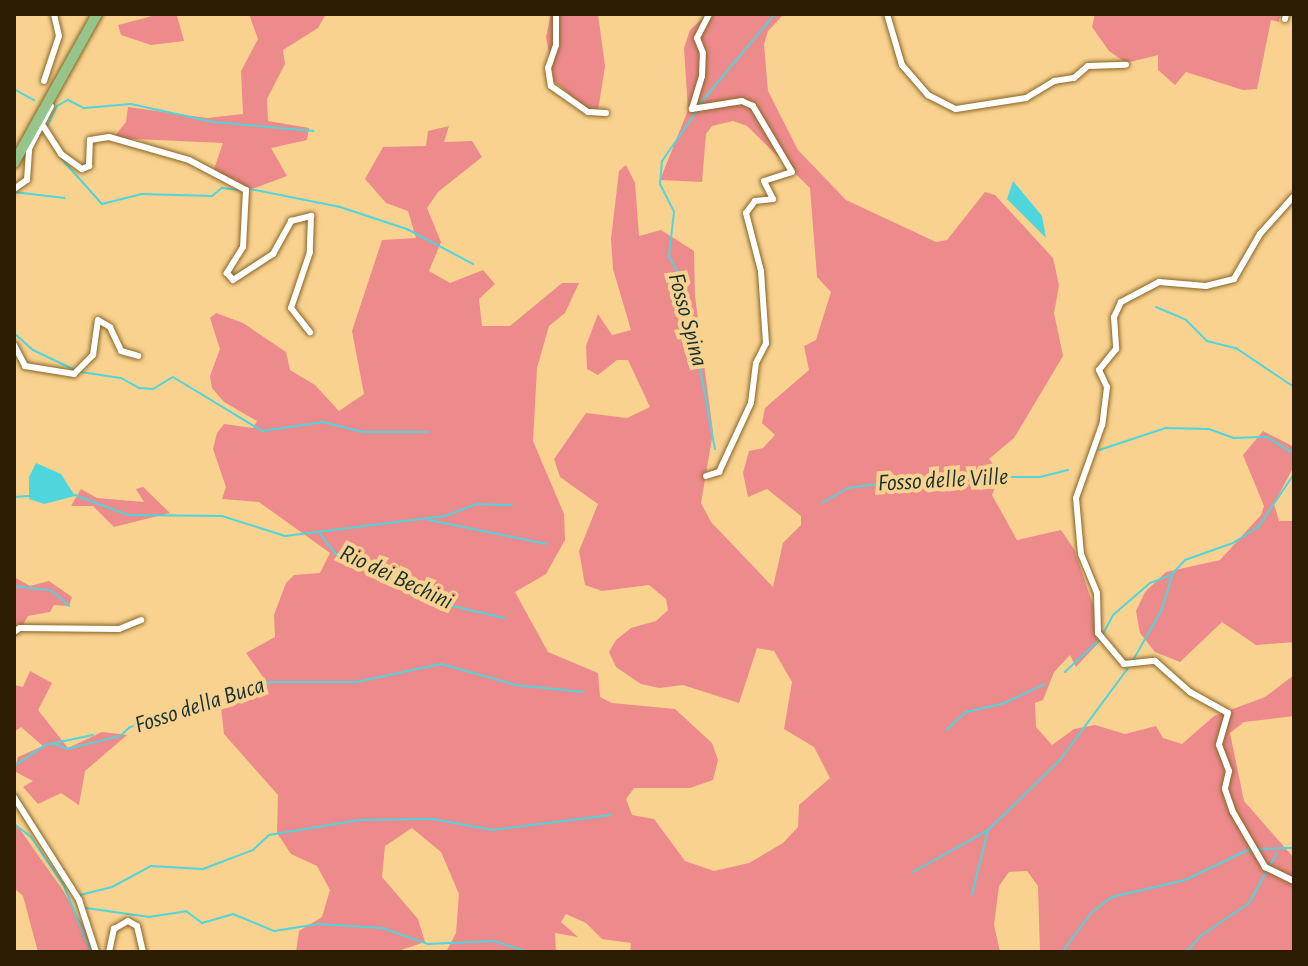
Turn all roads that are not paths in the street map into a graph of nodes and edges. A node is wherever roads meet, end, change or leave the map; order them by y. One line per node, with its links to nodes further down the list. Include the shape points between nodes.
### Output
1 (54, 14): 8 (street, via 59,36)
2 (91, 14): 12 (highway)
3 (97, 14): 13 (highway)
4 (556, 14): 10 (street, via 556,45 548,68 551,86 588,112)
5 (709, 14): 19 (street, via 697,38 702,76 692,109 701,112 742,101 753,106 792,174 764,181 773,199 755,201 746,213 763,283 766,343 756,363 751,403 719,472)
6 (887, 14): 7 (street, via 902,65 928,95 956,109 1026,98 1054,81 1074,78 1088,66)
7 (1126, 65)
8 (44, 81)
9 (55, 94): 11 (street)
10 (606, 113)
11 (43, 126): 14 (street, via 29,149 27,180); 16 (street, via 61,154 85,170 90,140 109,137 189,160 246,190 243,247 227,273 233,280 273,254 291,221 311,216 310,252 291,308)
12 (14, 149)
13 (14, 163)
14 (14, 189)
15 (1294, 196): 23 (street, via 1259,236 1234,279 1206,286 1159,282 1121,302 1114,317 1116,349 1099,370 1107,387 1102,425 1076,498 1081,554 1097,593 1098,633 1124,664 1155,661 1190,692 1228,713 1219,745 1229,771 1225,789 1233,812 1265,867)
16 (310, 332)
17 (14, 345): 18 (street, via 25,366 74,374 93,355 98,320 110,327 121,351)
18 (138, 356)
19 (706, 476)
20 (141, 620): 21 (street, via 119,629)
21 (14, 632)
22 (14, 797): 24 (street, via 79,900)
23 (1294, 881)
24 (96, 952)
25 (109, 952): 26 (street, via 114,929 128,921 137,926)
26 (143, 952)

